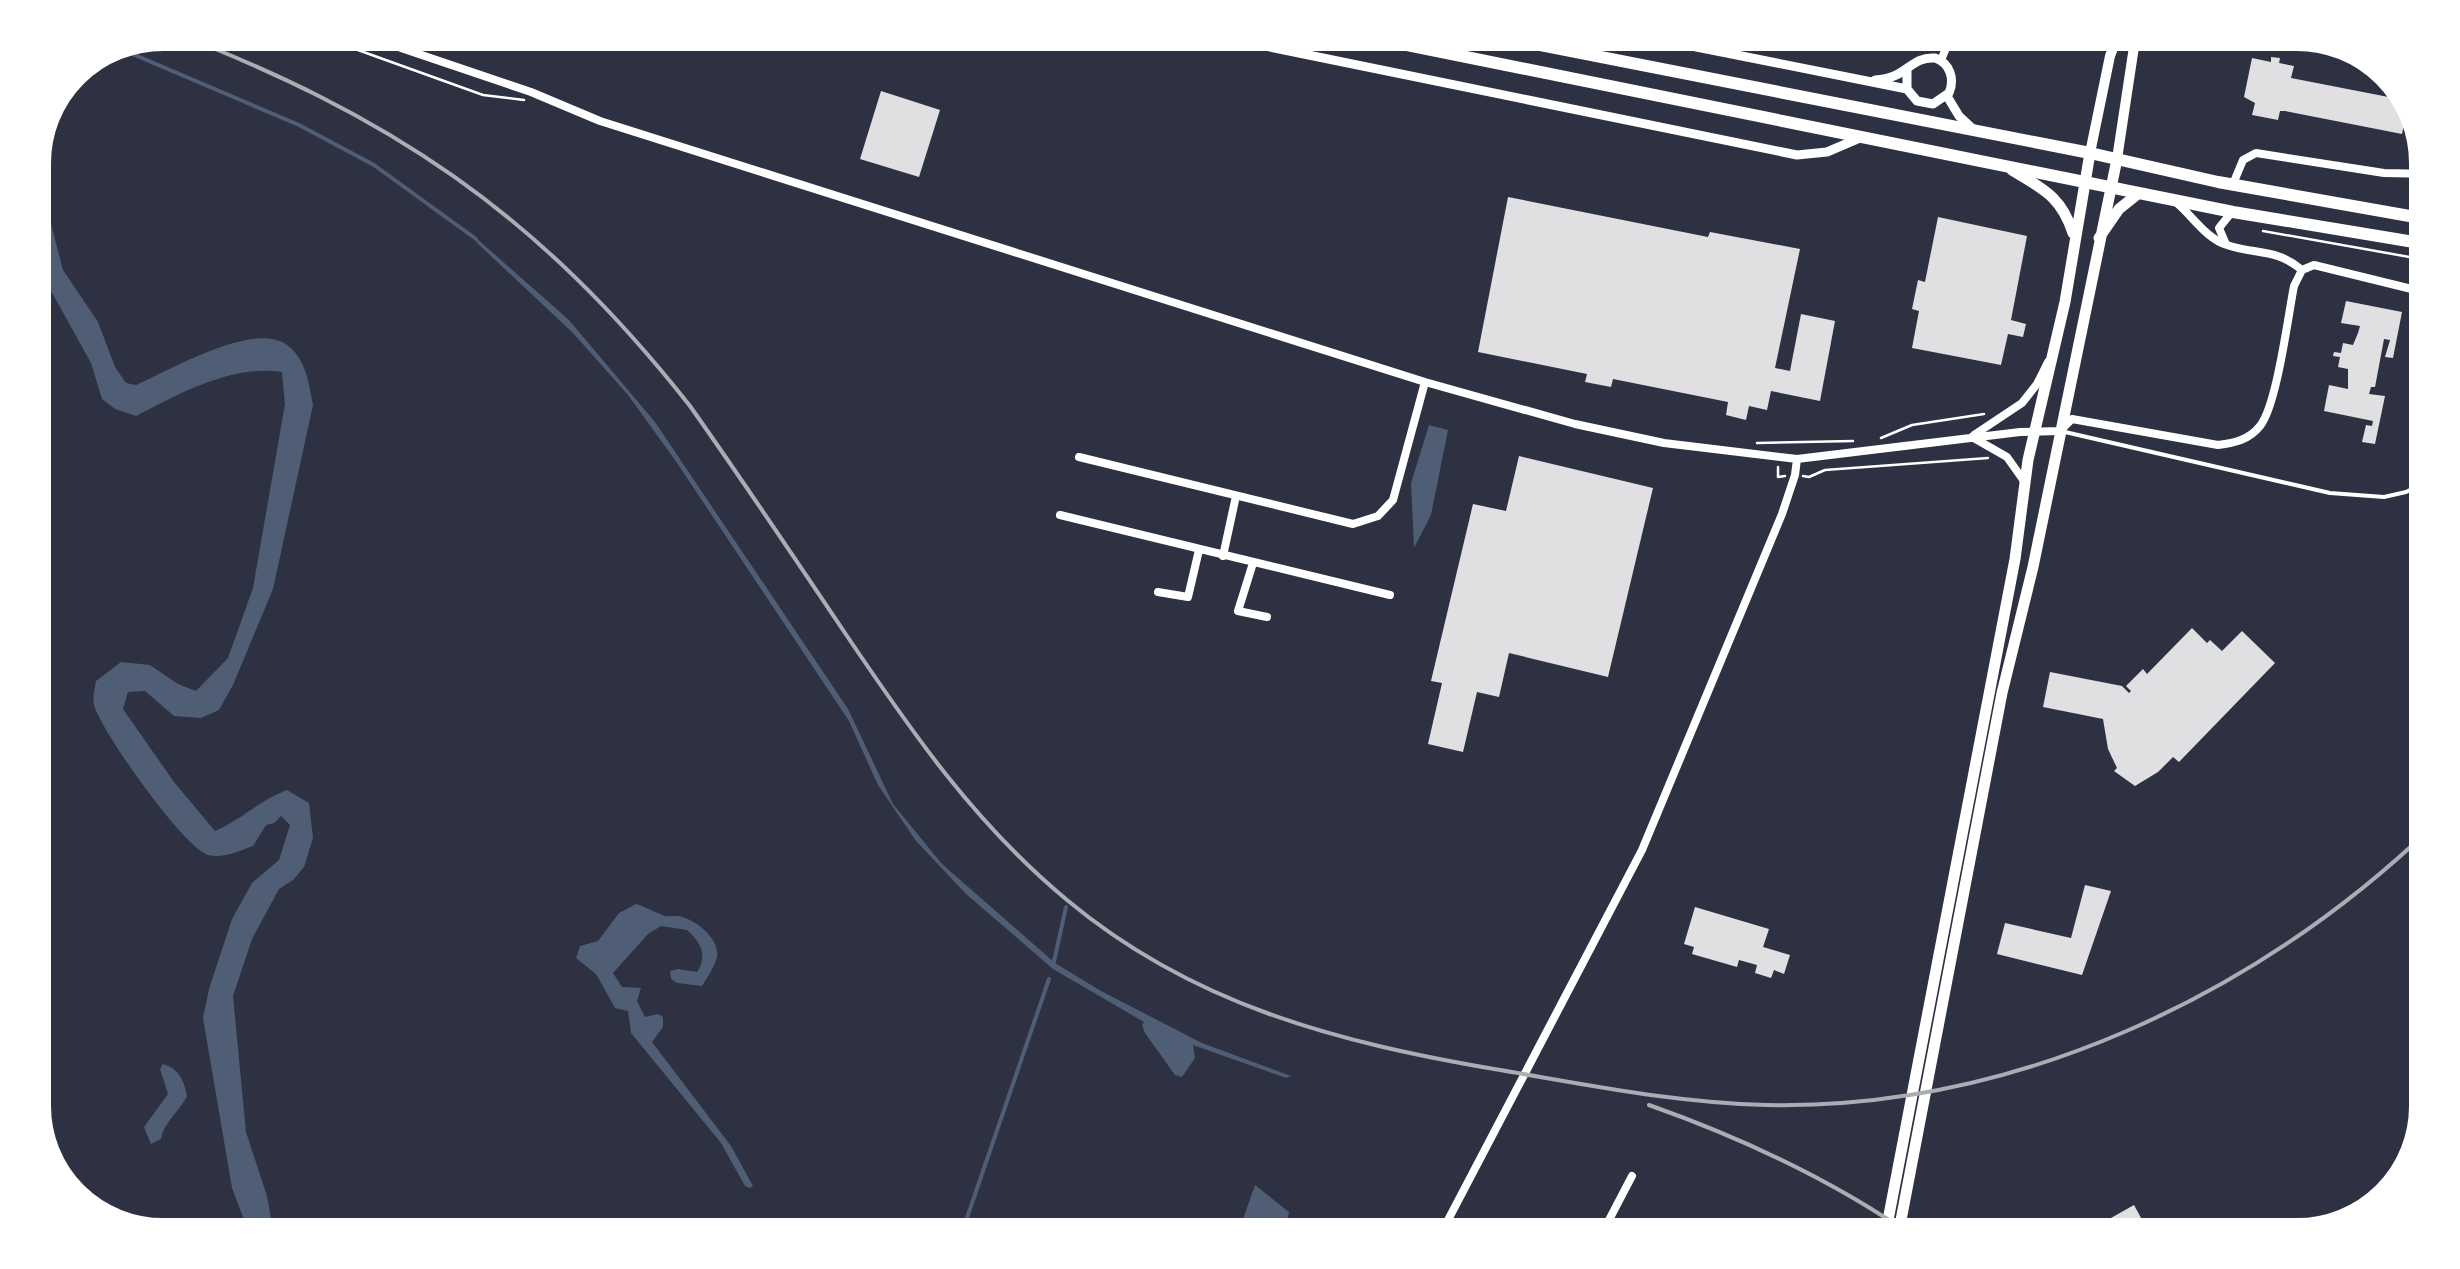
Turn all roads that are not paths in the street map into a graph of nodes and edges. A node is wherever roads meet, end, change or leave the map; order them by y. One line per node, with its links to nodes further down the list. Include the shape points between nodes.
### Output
1 (397, 45): 34 (street, via 600,122)
2 (1255, 45): 15 (street, via 1813,155)
3 (1404, 45): 15 (highway)
4 (1535, 45): 14 (highway)
5 (1684, 45): 11 (street)
6 (1948, 45): 9 (street)
7 (2114, 45): 16 (main road)
8 (2134, 45): 17 (main road)
9 (1941, 60): 10 (street, via 1920,59); 13 (street, via 1952,80)
10 (1907, 71): 11 (street); 12 (street)
11 (1864, 80): 12 (street)
12 (1907, 89): 13 (street, via 1925,104)
13 (1947, 96): 14 (street)
14 (1975, 131): 16 (highway)
15 (1864, 136): 18 (highway)
16 (2090, 153): 17 (highway); 20 (main road)
17 (2117, 160): 21 (highway); 22 (main road)
18 (2004, 165): 20 (highway); 27 (main road, via 2054,196)
19 (2415, 174): 21 (street, via 2256,153 2243,160)
20 (2084, 181): 22 (highway); 27 (main road)
21 (2234, 184): 26 (highway)
22 (2110, 186): 23 (highway); 28 (main road)
23 (2139, 193): 24 (highway); 28 (main road)
24 (2172, 199): 25 (highway); 30 (street)
25 (2233, 212): 29 (highway); 30 (street, via 2219,228)
26 (2415, 217)
27 (2075, 237): 33 (main road)
28 (2100, 238): 36 (main road)
29 (2415, 242)
30 (2228, 246): 31 (street, via 2283,256)
31 (2302, 270): 32 (street, via 2314,266); 36 (street, via 2268,413 2249,436 2218,445 2072,419)
32 (2415, 290)
33 (2055, 349): 35 (main road); 37 (street, via 2022,403)
34 (1425, 382): 39 (street, via 1664,443); 42 (street, via 1393,500 1378,516 1353,524)
35 (2035, 430): 36 (street); 37 (street); 40 (main road)
36 (2060, 432): 41 (lane, via 2330,493 2384,497); 54 (main road, via 1984,782)
37 (1972, 436): 39 (street); 40 (street, via 2007,456)
38 (1080, 457): 42 (street)
39 (1797, 458): 51 (street, via 1782,514 1642,850)
40 (2026, 485): 53 (main road)
41 (2415, 488)
42 (1236, 496): 45 (street)
43 (1060, 515): 44 (street)
44 (1199, 550): 45 (street); 47 (street, via 1188,597)
45 (1223, 556): 46 (street)
46 (1253, 563): 48 (street); 49 (street, via 1238,611)
47 (1158, 592)
48 (1390, 595)
49 (1267, 617)
50 (1632, 1176): 52 (street)
51 (1446, 1224)
52 (1607, 1224)
53 (1887, 1224)
54 (1900, 1224)

